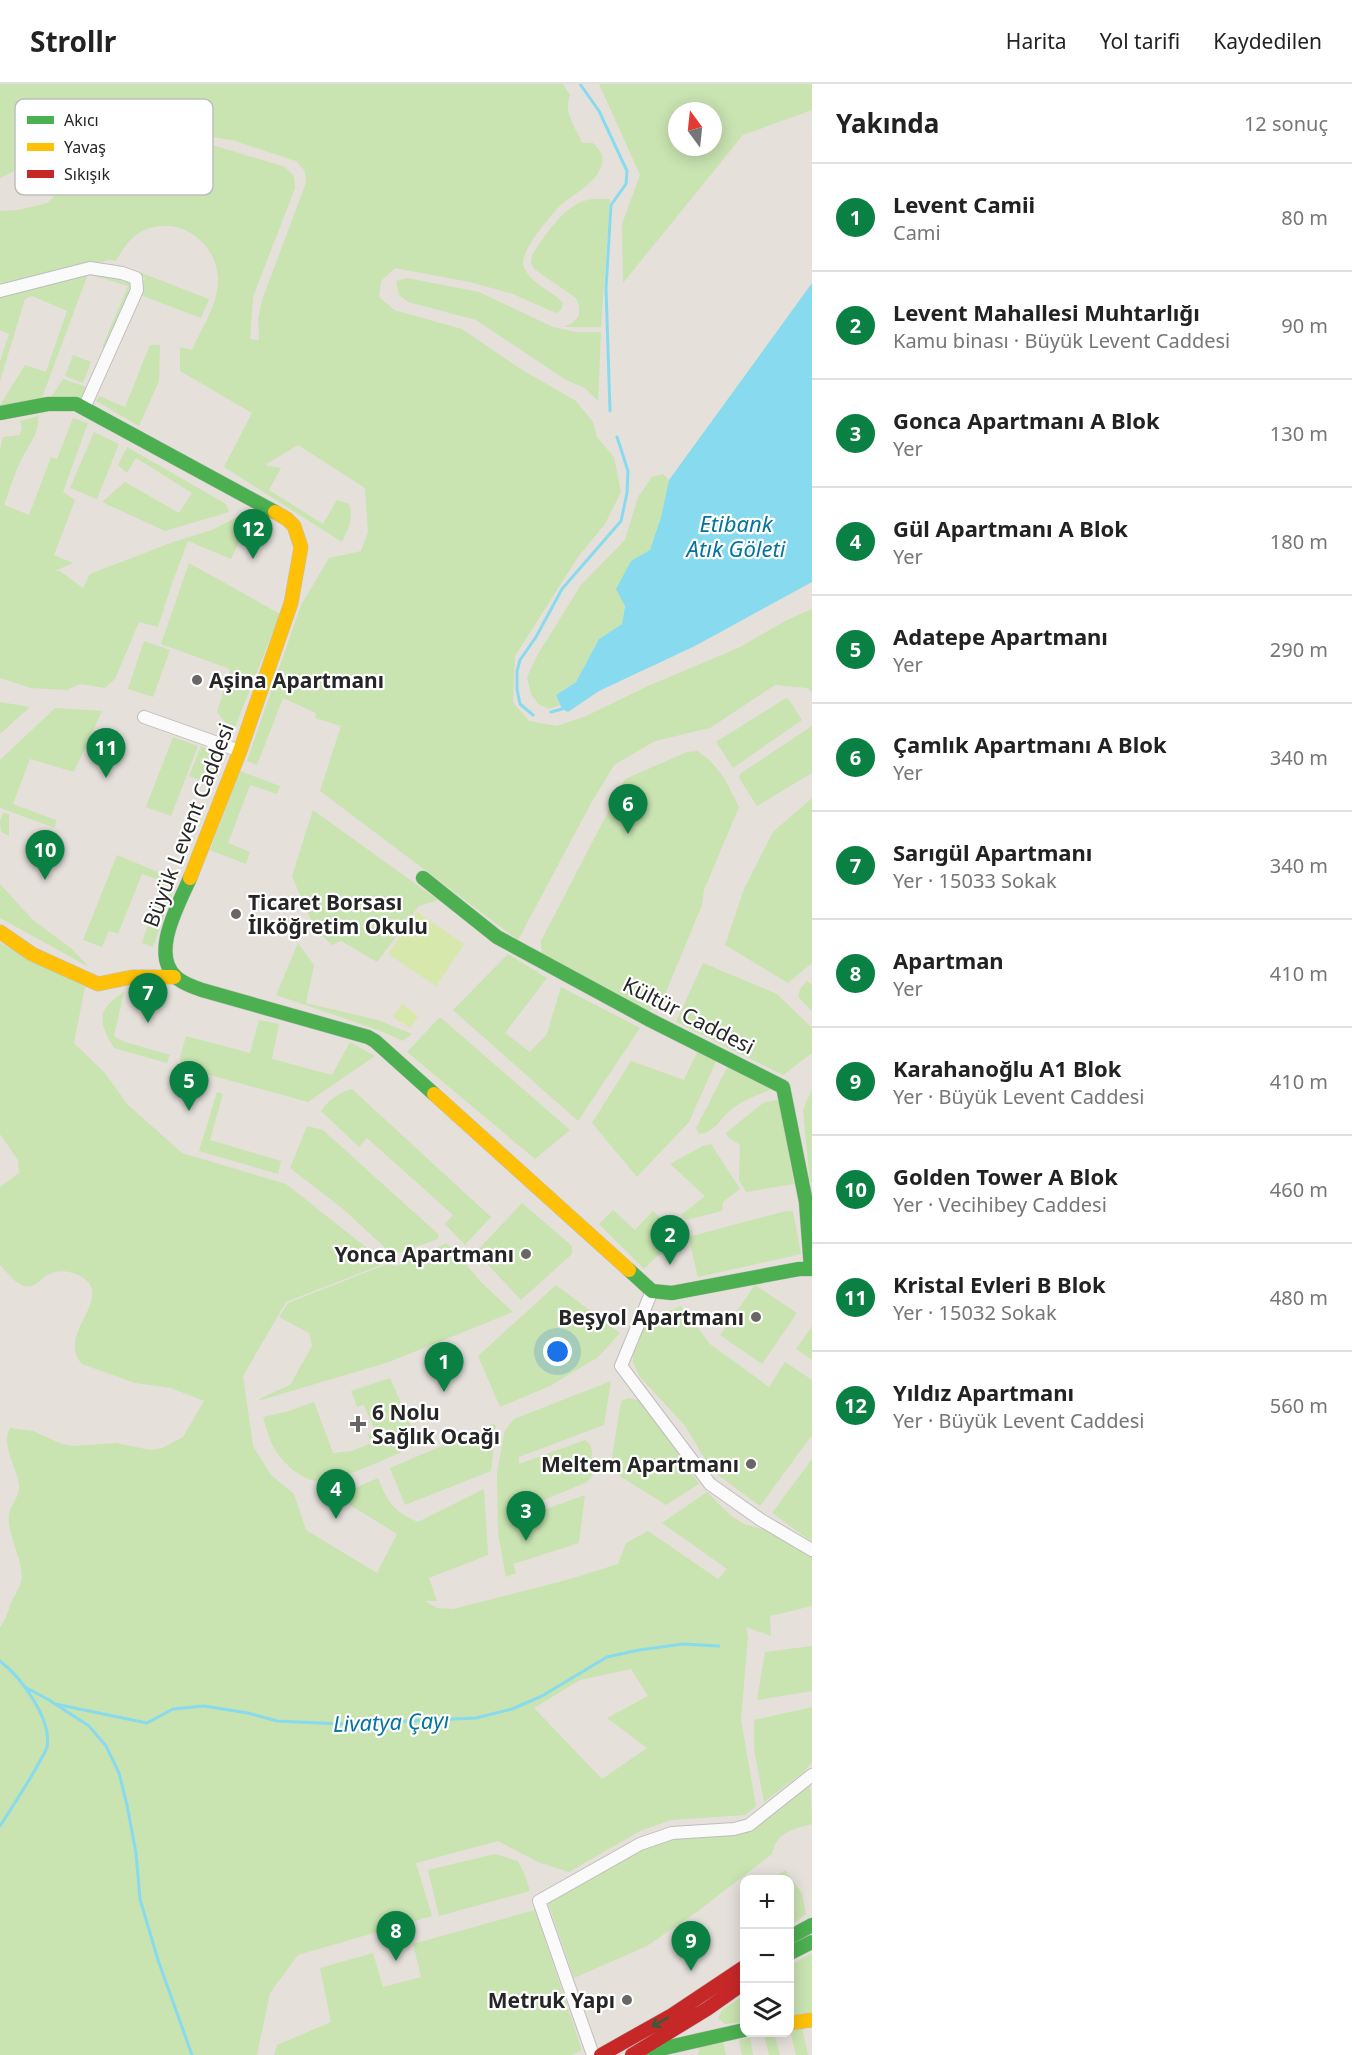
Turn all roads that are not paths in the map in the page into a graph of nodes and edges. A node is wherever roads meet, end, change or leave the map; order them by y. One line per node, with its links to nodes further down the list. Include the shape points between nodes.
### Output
1 (0, 291): 2 (street, via 90,268 134,276 137,280 137,290)
2 (84, 408): 3 (street, Büyük Levent Caddesi, via 69,403 48,404); 5 (street, Büyük Levent Caddesi, via 294,526 301,547 291,603)
3 (0, 413)
4 (144, 717): 5 (street)
5 (240, 751): 8 (street, Büyük Levent Caddesi, via 166,938 165,958)
6 (423, 878): 9 (street, Kültür Caddesi, via 497,937 783,1087 806,1202)
7 (0, 932): 8 (street, via 32,954 98,984 132,977)
8 (174, 977): 10 (street, via 202,990 375,1041)
9 (812, 1269): 10 (street, via 672,1293)
10 (652, 1291): 11 (street, via 621,1366 710,1484)
11 (812, 1550)
12 (812, 1776): 24 (street, via 749,1825 672,1833 640,1844 539,1901)
13 (812, 1925): 14 (street)
14 (794, 1934)
15 (812, 1942): 16 (street)
16 (794, 1951)
17 (740, 1970): 19 (street)
18 (740, 1985): 19 (street)
19 (694, 2009): 23 (street, via 708,2028); 25 (street, one-way to 25); 26 (street)
20 (812, 2020): 21 (street)
21 (794, 2022)
22 (740, 2031): 23 (street)
23 (719, 2034): 27 (street)
24 (593, 2055)
25 (601, 2055)
26 (632, 2055)
27 (638, 2055)

